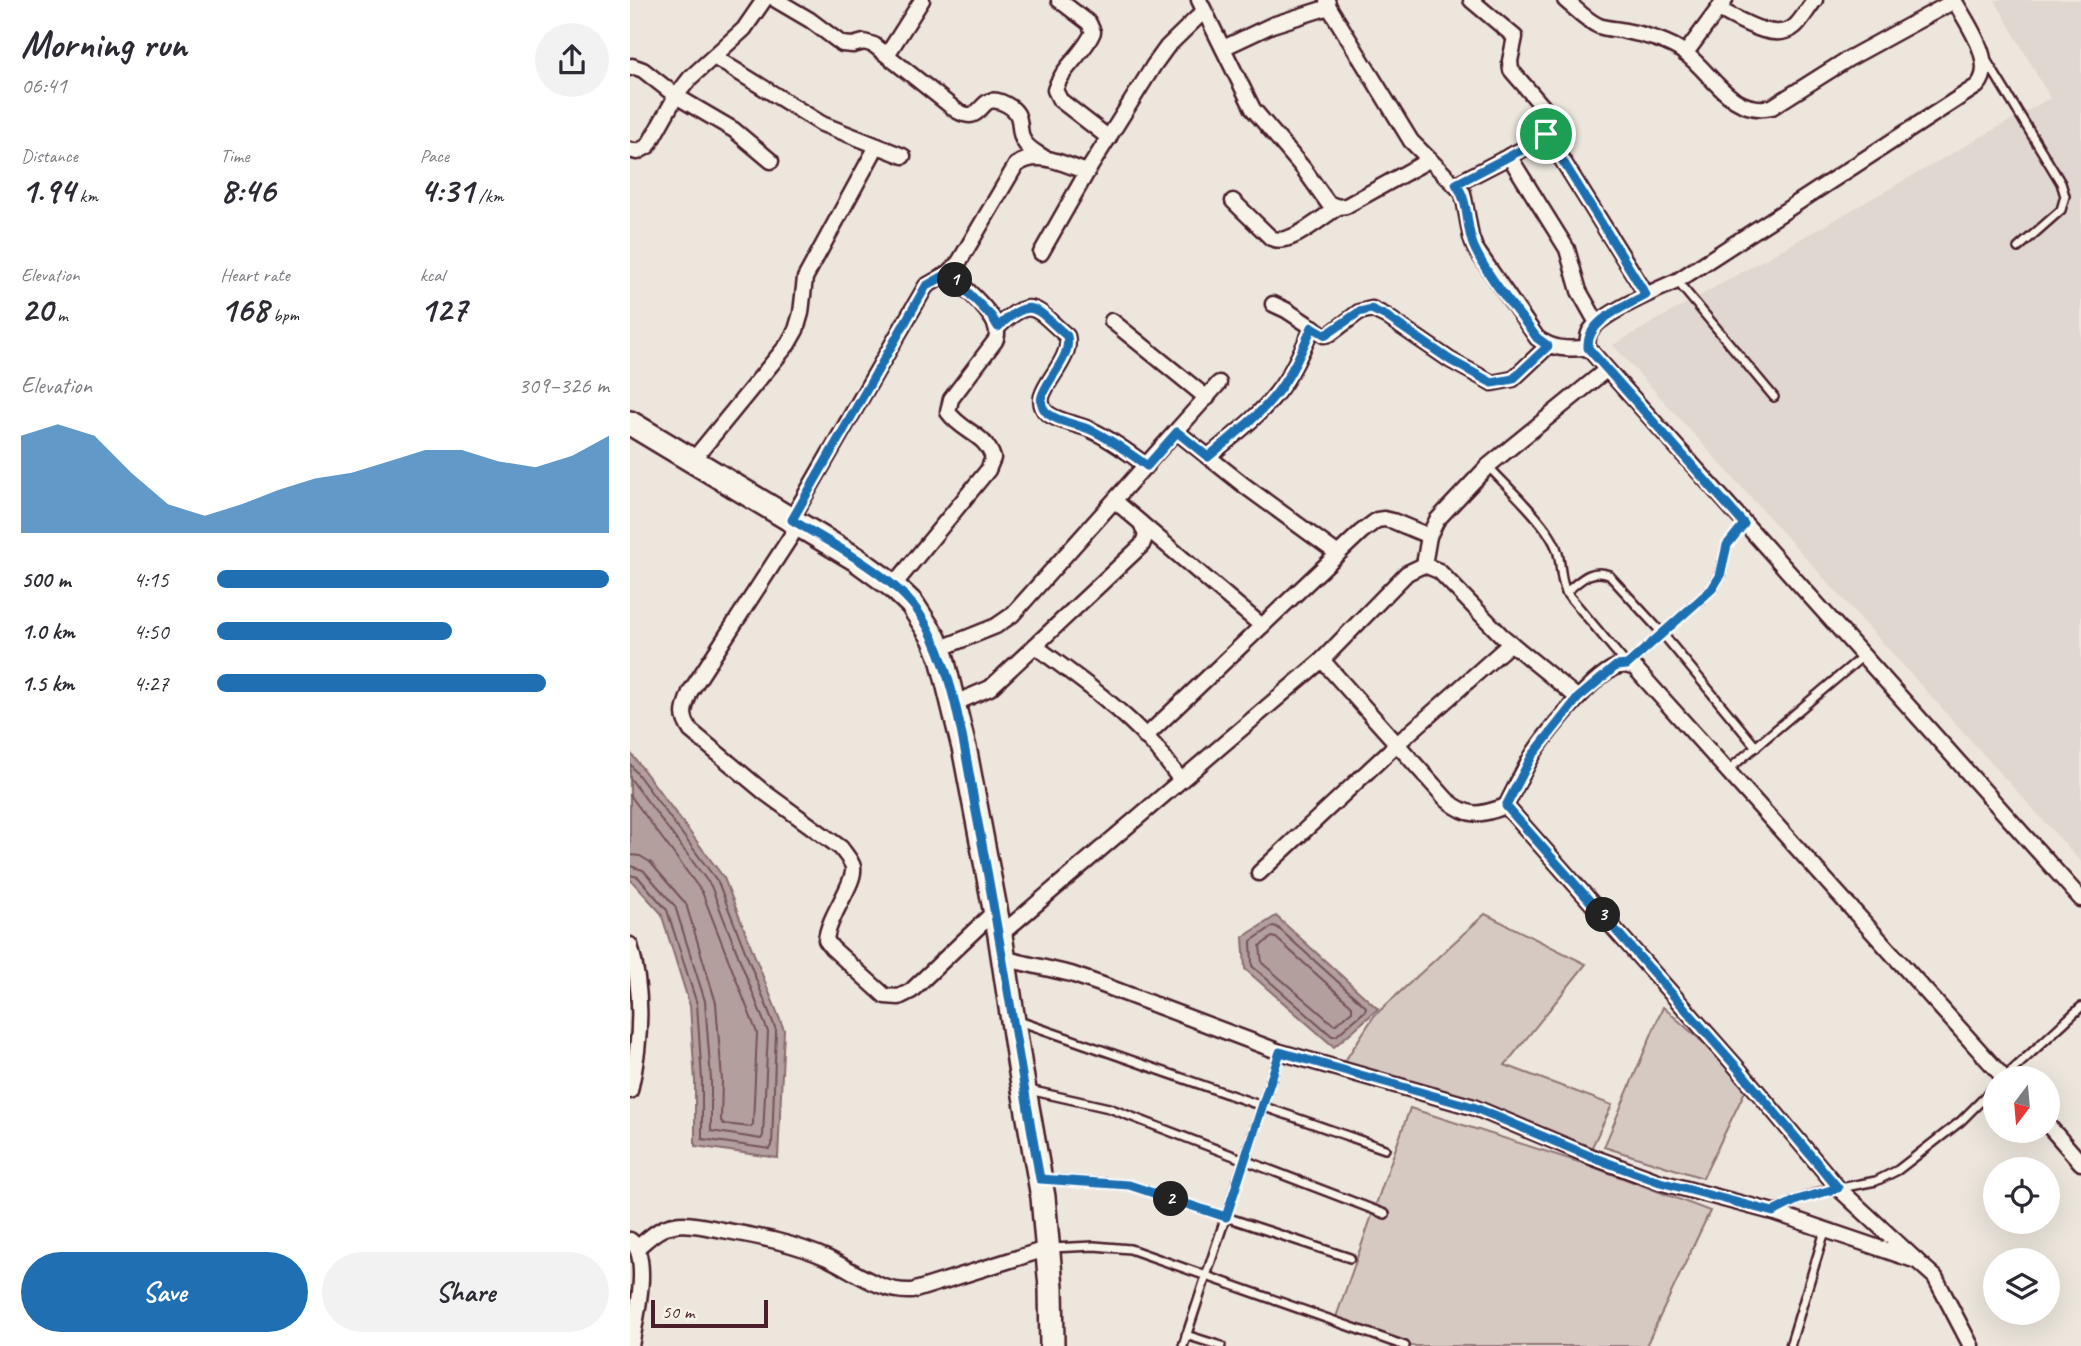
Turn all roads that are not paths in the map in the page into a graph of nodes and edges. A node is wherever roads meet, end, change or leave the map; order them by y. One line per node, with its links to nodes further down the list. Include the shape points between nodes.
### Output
1 (764, 0): 15 (street, via 744,29)
2 (776, 0): 14 (street, via 842,44 864,42)
3 (922, 0): 14 (street)
4 (1059, 0): 20 (street, via 1089,23 1093,32 1058,79 1055,90 1060,100)
5 (1471, 0): 19 (street, via 1515,37 1511,70 1550,115)
6 (1565, 0): 13 (street, via 1596,25 1629,31)
7 (1815, 0): 11 (street, via 1794,27 1782,33 1768,32)
8 (1954, 0): 13 (street, via 1772,107 1744,105 1718,88); 16 (street)
9 (1328, 4): 12 (street); 26 (street, via 1411,141)
10 (1202, 5): 12 (street); 20 (street, via 1167,47)
11 (1721, 5): 13 (street)
12 (1223, 48): 31 (street, via 1253,109 1328,203)
13 (1685, 54)
14 (887, 55): 25 (street, via 967,117 993,100 1003,103 1018,114 1026,145)
15 (714, 57): 18 (street); 21 (street, via 801,113)
16 (1984, 58): 32 (lane, via 2065,196 2062,210); 35 (street, via 1977,86)
17 (630, 68): 18 (street, via 643,70)
18 (676, 96): 22 (street, via 648,146); 27 (street, via 734,130)
19 (1546, 134): 24 (street); 36 (street)
20 (1109, 138): 28 (street)
21 (877, 146): 23 (street); 51 (street, via 805,278 801,313 788,344)
22 (630, 150)
23 (903, 156)
24 (1509, 156): 29 (street); 39 (street, via 1567,249 1579,291)
25 (1044, 158): 28 (street); 34 (street, via 1027,157 1016,165)
26 (1429, 160): 29 (street); 31 (street)
27 (771, 161)
28 (1087, 172): 33 (street)
29 (1456, 184): 42 (street, via 1463,193 1471,237 1483,263 1537,338)
30 (1233, 201): 31 (street, via 1279,241 1293,237)
31 (1338, 207)
32 (2018, 248)
33 (1041, 253)
34 (949, 273): 40 (street); 55 (street, via 926,286)
35 (1677, 281): 36 (street); 46 (lane)
36 (1646, 295): 39 (street)
37 (1273, 304): 41 (street)
38 (1112, 321): 47 (street)
39 (1597, 323): 43 (street, via 1587,338)
40 (998, 327): 52 (street, via 1015,311 1029,308 1067,336 1064,356 1042,397 1043,409 1107,438); 61 (street, via 998,335 951,399 948,412 989,444 993,458 988,470)
41 (1312, 327): 42 (street, via 1326,335 1371,309 1492,383 1513,379); 50 (street, via 1276,394)
42 (1548, 346): 43 (street)
43 (1588, 348): 44 (street)
44 (1606, 370): 53 (street); 57 (street)
45 (1219, 383): 47 (street)
46 (1774, 397)
47 (1206, 398): 49 (street)
48 (630, 423): 51 (main road)
49 (1177, 432): 50 (street); 52 (street)
50 (1208, 457): 59 (street)
51 (693, 460): 55 (main road)
52 (1147, 466): 54 (street)
53 (1488, 466): 58 (street, via 1437,520); 62 (lane, via 1549,533 1558,551)
54 (1115, 501): 56 (street); 67 (street, via 1012,615)
55 (795, 522): 61 (main road); 81 (street, via 690,692 684,721 764,792 849,858 852,881 829,922 826,940 885,996 899,997 911,991)
56 (1141, 523): 63 (street); 66 (street, via 1146,535 1142,545)
57 (1744, 524): 64 (lane, via 1727,545 1712,589); 68 (street)
58 (1429, 536): 59 (street, via 1393,521 1377,520); 60 (street)
59 (1338, 554): 63 (street)
60 (1424, 565): 65 (street, via 1439,571); 69 (street, via 1408,573)
61 (892, 586): 67 (main road, via 912,604)
62 (1566, 592): 64 (lane, via 1590,574 1609,575); 70 (lane)
63 (1262, 626): 73 (street)
64 (1662, 633): 70 (lane); 75 (lane)
65 (1511, 643): 71 (street); 74 (street)
66 (1035, 646): 72 (street, via 990,688); 73 (street, via 1092,688)
67 (939, 649): 72 (main road)
68 (1863, 656): 75 (lane); 80 (street)
69 (1322, 660): 74 (street); 77 (street)
70 (1627, 665): 71 (street, via 1616,666); 76 (street, via 1635,668)
71 (1578, 698): 78 (street, via 1532,756)
72 (953, 704): 81 (main road)
73 (1146, 737): 77 (street)
74 (1397, 744): 78 (street, via 1460,810 1484,814); 79 (street)
75 (1756, 747): 76 (lane)
76 (1727, 771): 88 (street)
77 (1181, 780): 82 (street)
78 (1506, 806): 99 (street)
79 (1259, 873)
80 (2081, 899)
81 (995, 911): 82 (main road)
82 (1000, 935): 84 (main road)
83 (630, 945): 91 (street, via 640,1034)
84 (1002, 958): 86 (main road); 87 (street, via 1100,984)
85 (2081, 1007): 89 (lane)
86 (1013, 1019): 90 (main road); 93 (lane)
87 (1280, 1052): 93 (lane); 100 (street, via 1473,1107 1660,1182)
88 (1993, 1066)
89 (2017, 1066)
90 (1023, 1089): 96 (lane, via 1109,1108); 98 (main road)
91 (630, 1091)
92 (1983, 1099): 99 (lane, via 1898,1171 1876,1181)
93 (1263, 1105): 95 (lane); 96 (lane)
94 (2060, 1139): 97 (street)
95 (1385, 1149)
96 (1245, 1158): 101 (lane); 102 (lane)
97 (2081, 1163)
98 (1040, 1179): 102 (lane, via 1129,1185); 105 (main road)
99 (1838, 1188): 100 (lane); 107 (street)
100 (1773, 1212): 103 (street)
101 (1385, 1214)
102 (1226, 1217): 106 (lane); 108 (lane)
103 (1825, 1231): 107 (street); 115 (lane)
104 (634, 1244): 105 (street, via 674,1224 689,1224 802,1248 899,1292); 110 (street, via 641,1257)
105 (1049, 1248): 108 (lane, via 1130,1249); 111 (main road)
106 (1350, 1258)
107 (1917, 1261): 116 (street, via 1935,1277)
108 (1206, 1277): 109 (lane); 114 (lane)
109 (1186, 1335): 112 (lane); 113 (lane)
110 (631, 1346)
111 (1052, 1346)
112 (1183, 1346)
113 (1221, 1346)
114 (1405, 1346)
115 (1790, 1346)
116 (1971, 1346)

